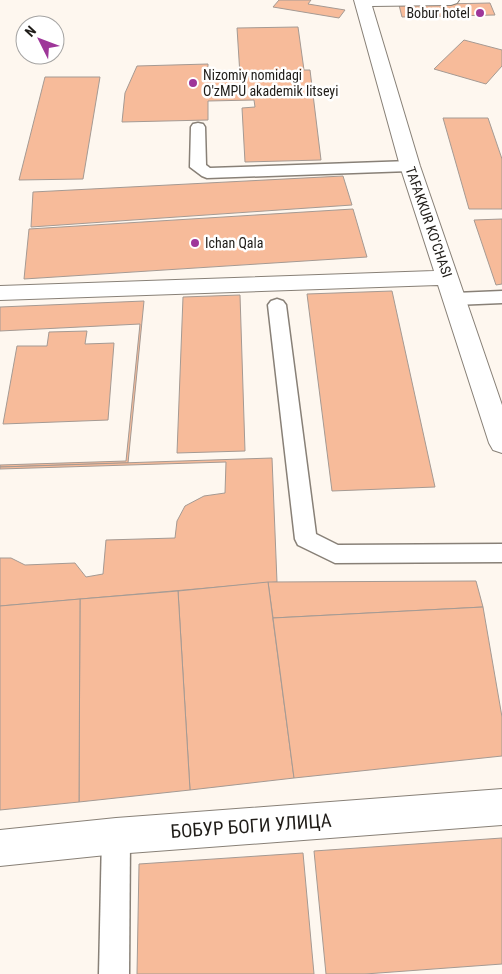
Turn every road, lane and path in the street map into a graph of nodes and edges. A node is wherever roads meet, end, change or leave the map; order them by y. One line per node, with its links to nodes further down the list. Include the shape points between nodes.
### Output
1 (452, 0): 2 (street)
2 (362, 1): 4 (street, TAFAKKUR KO'CHASI)
3 (198, 127): 4 (lane, via 198,167 207,173)
4 (410, 166): 5 (street, TAFAKKUR KO'CHASI)
5 (452, 289): 6 (street); 7 (lane); 9 (street, TAFAKKUR KO'CHASI)
6 (0, 293)
7 (502, 297)
8 (277, 305): 10 (lane, via 306,539 335,554)
9 (502, 443)
10 (502, 553)
11 (502, 808): 12 (street, БОБУР БОГИ УЛИЦА)
12 (116, 836): 13 (street, БОБУР БОГИ УЛИЦА); 14 (lane)
13 (0, 848)
14 (114, 974)

